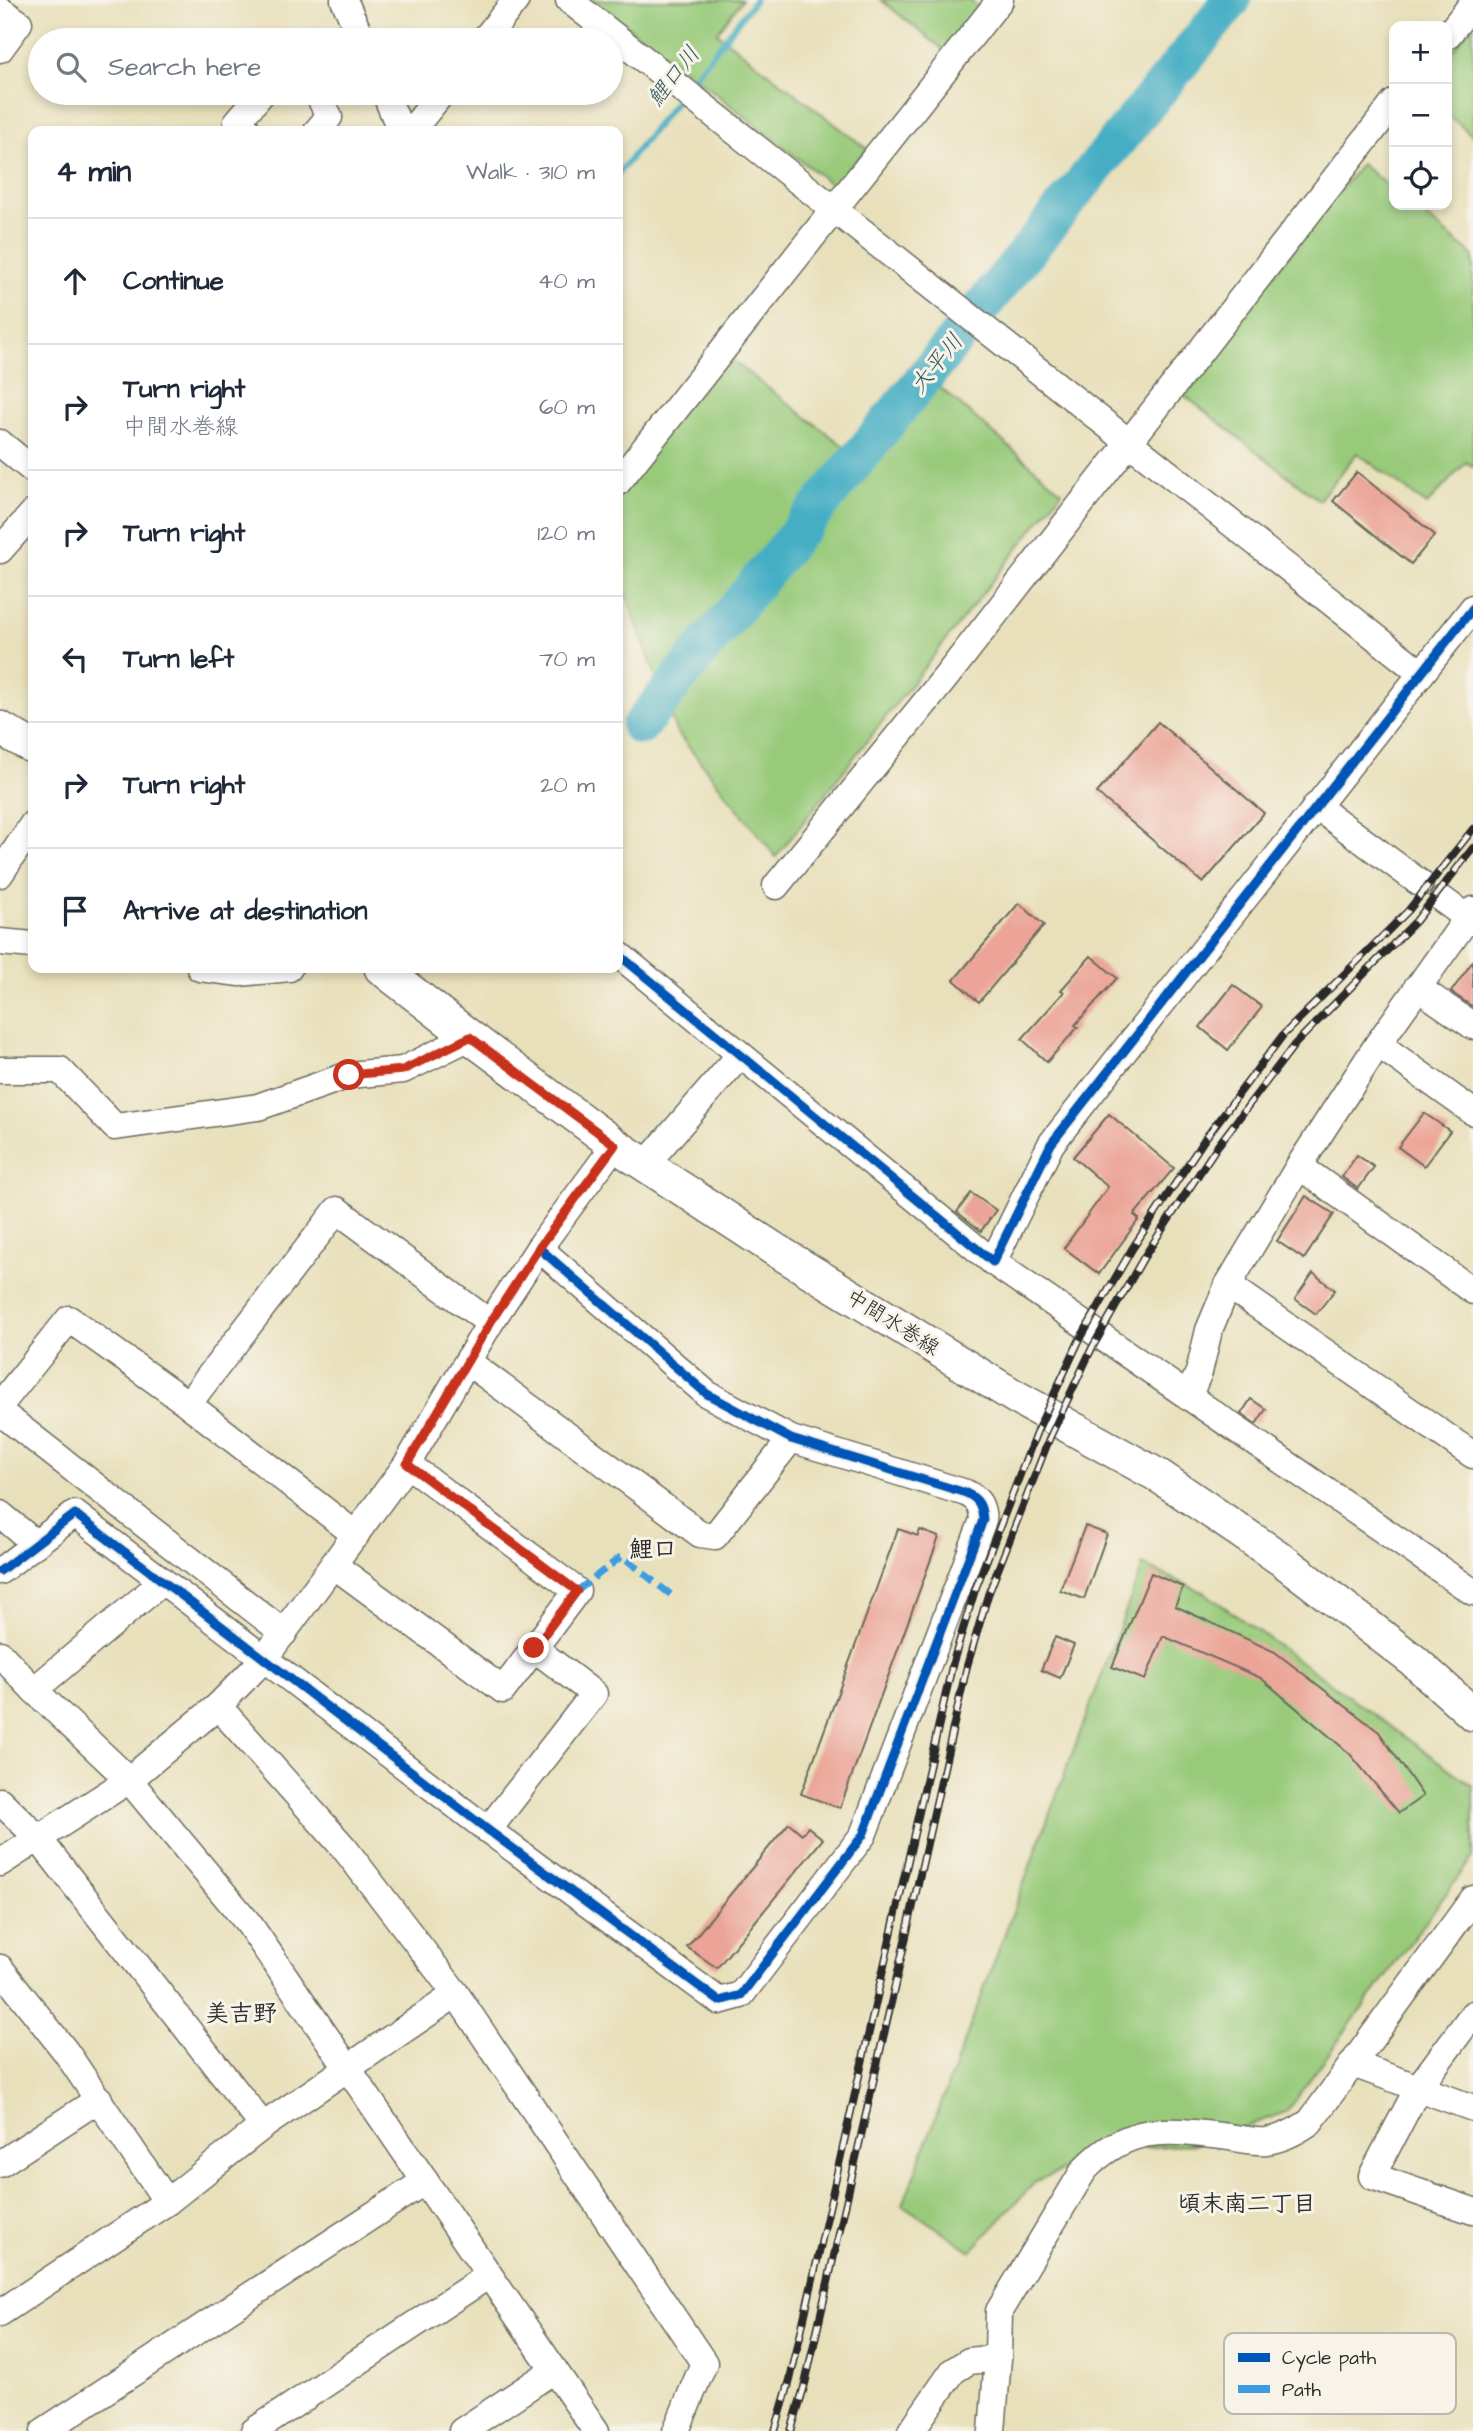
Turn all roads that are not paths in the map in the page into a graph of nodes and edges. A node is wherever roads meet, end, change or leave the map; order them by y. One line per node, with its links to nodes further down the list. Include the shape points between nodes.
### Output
1 (344, 0): 7 (street)
2 (516, 0): 8 (street)
3 (569, 0): 9 (street)
4 (1000, 0): 22 (street)
5 (1473, 3): 10 (street)
6 (0, 10): 12 (street, via 19,23)
7 (357, 28)
8 (494, 28)
9 (604, 28)
10 (1452, 30)
11 (623, 43): 22 (street)
12 (0, 49)
13 (252, 105): 18 (street, via 237,122)
14 (324, 105): 19 (street, via 329,117)
15 (390, 105): 20 (street)
16 (432, 105): 21 (street)
17 (1389, 109): 23 (street)
18 (242, 126)
19 (321, 126)
20 (399, 126)
21 (415, 126)
22 (833, 209): 23 (street); 26 (street)
23 (1128, 442): 30 (street); 37 (street)
24 (0, 443): 25 (street)
25 (28, 466)
26 (623, 476)
27 (28, 519): 28 (street)
28 (0, 550)
29 (1473, 608): 30 (street)
30 (1421, 673): 33 (street)
31 (0, 728): 32 (main road)
32 (28, 744)
33 (1316, 806): 36 (street); 55 (street, via 1051,1144)
34 (28, 832): 35 (street)
35 (0, 874)
36 (1420, 883)
37 (776, 886)
38 (1443, 900): 39 (street)
39 (1471, 917): 44 (street)
40 (0, 942): 41 (street)
41 (28, 945)
42 (623, 958): 48 (street)
43 (387, 973): 46 (main road, 中間水巻線)
44 (1417, 987): 45 (street); 47 (street)
45 (1473, 1026)
46 (470, 1037): 49 (street, via 403,1070 349,1075 258,1107 115,1127 60,1070); 51 (main road, 中間水巻線)
47 (1378, 1044): 50 (street); 53 (street)
48 (740, 1055): 52 (street); 55 (street)
49 (0, 1070)
50 (1473, 1112)
51 (615, 1145): 52 (main road, 中間水巻線); 54 (street)
52 (646, 1164): 78 (main road, 中間水巻線, via 774,1249 1014,1396 1159,1476 1281,1559)
53 (1298, 1166): 56 (street); 57 (street)
54 (539, 1248): 58 (street); 64 (street, via 707,1394)
55 (993, 1262): 60 (street)
56 (1228, 1284): 60 (street); 65 (street)
57 (1473, 1291)
58 (490, 1323): 59 (street); 61 (street, via 337,1210)
59 (468, 1362): 64 (street, via 700,1534 715,1536); 66 (street)
60 (1188, 1397): 73 (street)
61 (188, 1404): 62 (street, via 69,1319); 68 (street)
62 (0, 1405)
63 (0, 1412): 74 (street)
64 (791, 1439): 85 (street, via 966,1493 977,1498 983,1521 863,1836 741,1996 719,2001)
65 (1473, 1455)
66 (407, 1464): 68 (street); 75 (street, via 577,1591)
67 (0, 1514): 69 (street)
68 (356, 1535): 70 (street)
69 (36, 1545): 71 (street); 72 (street, via 75,1514)
70 (335, 1566): 74 (street); 75 (street, via 503,1690)
71 (0, 1571)
72 (162, 1582): 77 (street); 79 (street)
73 (1473, 1592)
74 (284, 1633): 77 (street)
75 (534, 1648): 85 (street, via 594,1694)
76 (0, 1654): 79 (street)
77 (264, 1659): 81 (street); 85 (street)
78 (1415, 1661): 80 (main road, 中間水巻線); 82 (main road, 中間水巻線)
79 (34, 1690): 83 (street)
80 (1473, 1691)
81 (218, 1706): 83 (street); 90 (street, via 345,1849)
82 (1473, 1714)
83 (129, 1780): 86 (street); 93 (street, via 249,1924)
84 (0, 1801): 86 (street)
85 (488, 1830)
86 (38, 1838): 87 (street); 97 (street)
87 (0, 1863)
88 (1473, 1899): 92 (street)
89 (0, 1968): 95 (street)
90 (456, 1994): 93 (street); 110 (street, via 704,2363)
91 (1473, 2014): 94 (street)
92 (1353, 2064): 94 (street); 104 (street, via 1310,2122 1280,2138 1264,2141 1148,2133 1121,2140 1101,2152 1084,2170 999,2311)
93 (349, 2069): 97 (street); 99 (street)
94 (1419, 2088): 96 (street); 101 (street, via 1373,2176)
95 (99, 2099): 98 (street); 100 (street)
96 (1473, 2108)
97 (263, 2126): 100 (street)
98 (0, 2164)
99 (425, 2181): 102 (street); 106 (street)
100 (167, 2202): 103 (street)
101 (1473, 2211)
102 (489, 2275): 105 (street); 107 (street)
103 (0, 2313)
104 (998, 2358): 111 (street, via 969,2361 953,2371); 112 (street)
105 (554, 2370): 108 (street); 109 (street)
106 (44, 2431)
107 (254, 2431)
108 (462, 2431)
109 (596, 2431)
110 (677, 2431)
111 (911, 2431)
112 (992, 2431)

